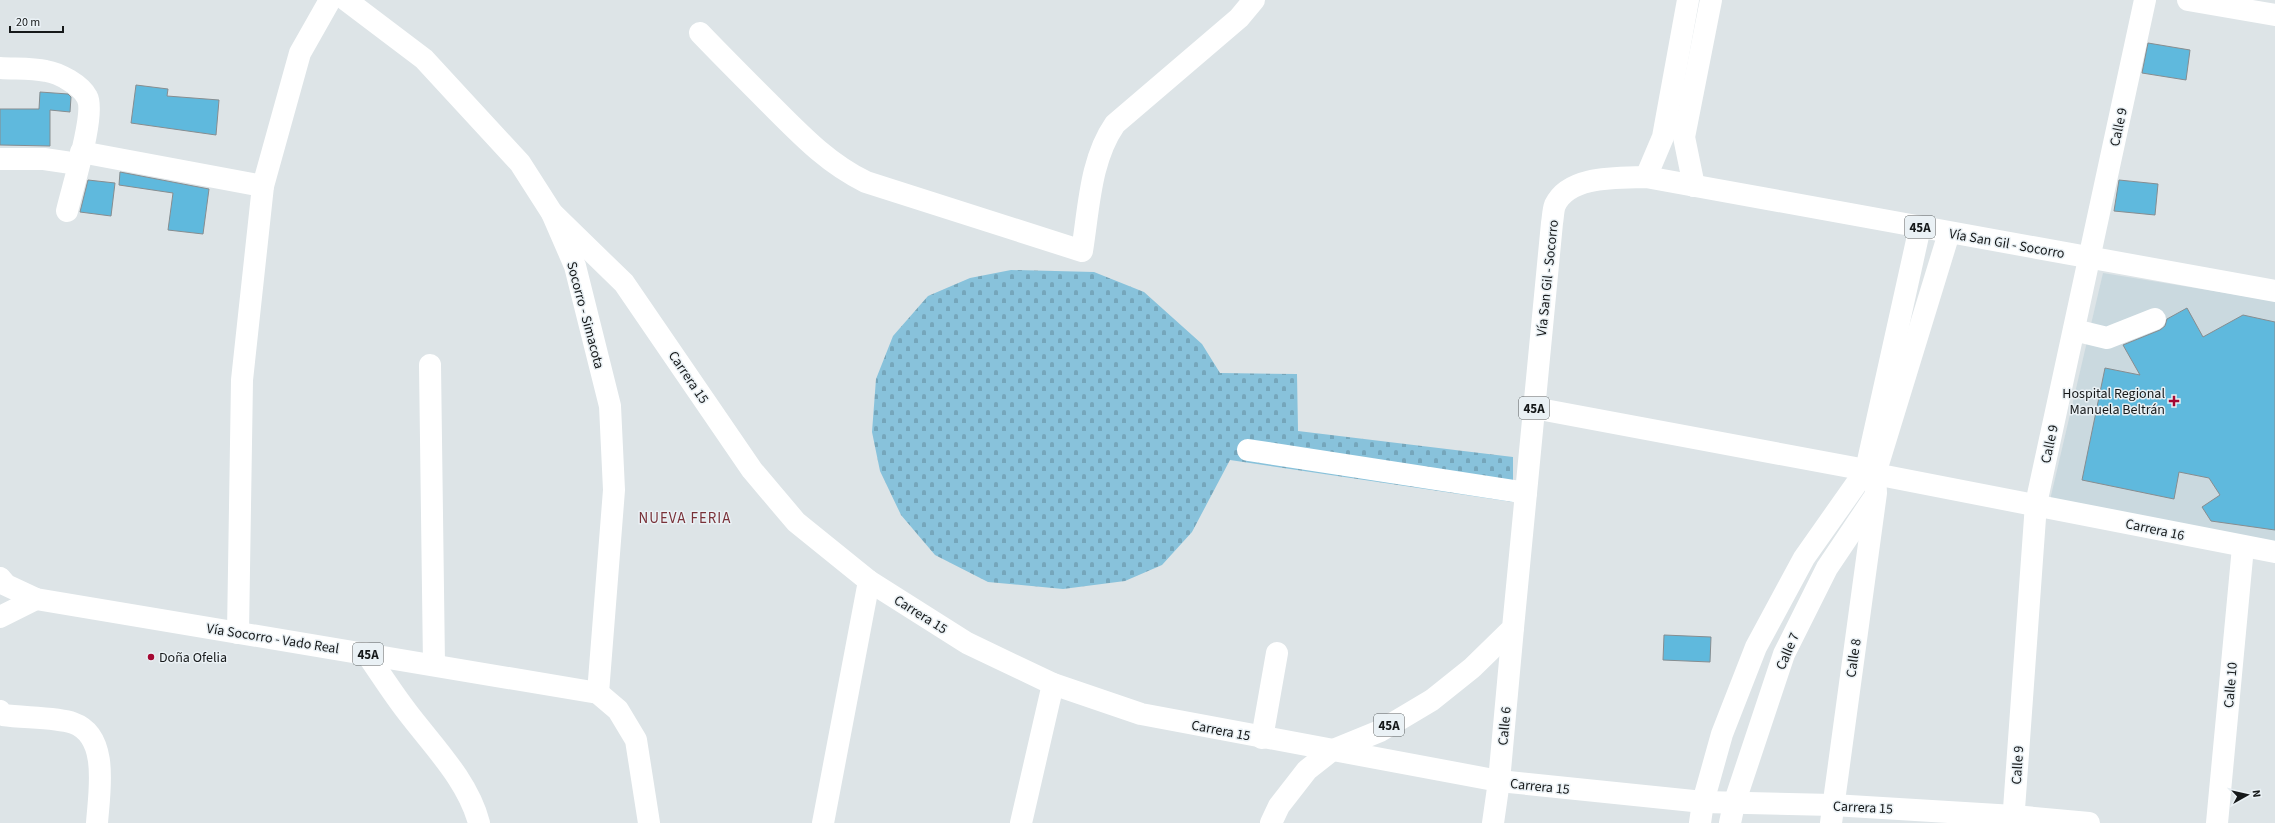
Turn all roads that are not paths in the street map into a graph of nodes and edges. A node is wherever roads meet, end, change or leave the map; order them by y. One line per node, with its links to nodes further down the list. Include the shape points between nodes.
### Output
1 (330, 0): 14 (main road, via 300,53)
2 (346, 0): 17 (main road, Socorro - Simacota, via 424,59 520,163)
3 (1254, 0): 9 (main road, via 1239,18 1115,124 1108,135 1095,171 1082,251 866,182 848,173 833,163 791,125)
4 (1688, 0): 13 (main road, via 1663,137)
5 (1711, 0): 15 (main road, via 1684,137)
6 (2144, 0): 20 (main road, Calle 9)
7 (2188, 0): 8 (main road)
8 (2275, 15)
9 (700, 33)
10 (0, 68): 11 (main road, via 46,71 57,74 80,88 87,97 90,107)
11 (80, 158): 12 (main road); 14 (main road); 16 (main road)
12 (0, 159)
13 (1646, 177): 15 (main road, Vía San Gil - Socorro / 45A); 25 (main road, Vía San Gil - Socorro / 45A, via 1593,180 1566,191 1555,205)
14 (264, 186): 37 (main road, via 242,380)
15 (1694, 186): 18 (main road, Vía San Gil - Socorro / 45A)
16 (67, 211)
17 (552, 213): 33 (main road, Carrera 15, via 624,283 752,470 796,522); 44 (main road, Socorro - Simacota, via 575,266 610,406 614,490)
18 (1920, 227): 19 (main road, Vía San Gil - Socorro / 45A); 27 (main road)
19 (1949, 233): 20 (main road, Vía San Gil - Socorro / 45A); 27 (main road)
20 (2090, 258): 21 (main road, Vía San Gil - Socorro / 45A); 23 (main road, Calle 9)
21 (2275, 291)
22 (2155, 319): 23 (main road, via 2107,338)
23 (2074, 330): 29 (main road, Calle 9)
24 (430, 365): 42 (main road)
25 (1534, 408): 27 (main road, Carrera 16); 28 (main road, Vía San Gil - Socorro / 45A)
26 (1248, 450): 28 (main road)
27 (1872, 479): 29 (main road, Carrera 16); 38 (main road, via 1804,558); 41 (main road, Calle 7); 51 (main road, Calle 8)
28 (1526, 493): 36 (main road, Vía San Gil - Socorro / 45A)
29 (2036, 504): 30 (main road, Carrera 16); 52 (main road, Calle 9)
30 (2243, 547): 31 (main road, Carrera 16); 61 (main road, Calle 10)
31 (2275, 552)
32 (0, 578): 34 (main road, Vía Socorro - Vado Real / 45A, via 6,585)
33 (868, 581): 43 (main road, Carrera 15, via 966,643); 56 (main road)
34 (36, 599): 35 (main road); 37 (main road, Vía Socorro - Vado Real / 45A)
35 (0, 617)
36 (1513, 628): 47 (main road, 45A, via 1472,668 1432,700 1380,730); 48 (main road, Calle 6)
37 (238, 633): 39 (main road, Vía Socorro - Vado Real / 45A)
38 (1756, 647): 41 (main road); 49 (main road, via 1722,734)
39 (366, 653): 42 (main road, Vía Socorro - Vado Real / 45A); 54 (main road, via 407,712 456,774 474,806)
40 (1277, 653): 46 (main road)
41 (1784, 654): 50 (main road, Calle 7)
42 (434, 664): 44 (main road, Vía Socorro - Vado Real / 45A)
43 (1053, 684): 46 (main road, Carrera 15, via 1141,714); 57 (main road)
44 (598, 693): 55 (main road, via 618,710 636,740)
45 (0, 711): 53 (main road, via 3,715 25,719 73,723 91,736 96,746 100,779)
46 (1262, 738): 47 (main road, Carrera 15)
47 (1332, 751): 48 (main road, Carrera 15); 58 (main road, 45A, via 1307,770 1279,806)
48 (1499, 781): 49 (main road, Carrera 15); 59 (main road, Calle 6)
49 (1702, 813): 50 (main road, Carrera 15)
50 (1732, 813): 51 (main road, Carrera 15)
51 (1832, 814): 52 (main road, Carrera 15)
52 (2014, 819): 60 (main road, Carrera 15)
53 (97, 823)
54 (479, 823)
55 (649, 823)
56 (823, 823)
57 (1021, 823)
58 (1271, 823)
59 (1493, 823)
60 (2089, 823)
61 (2217, 823)

